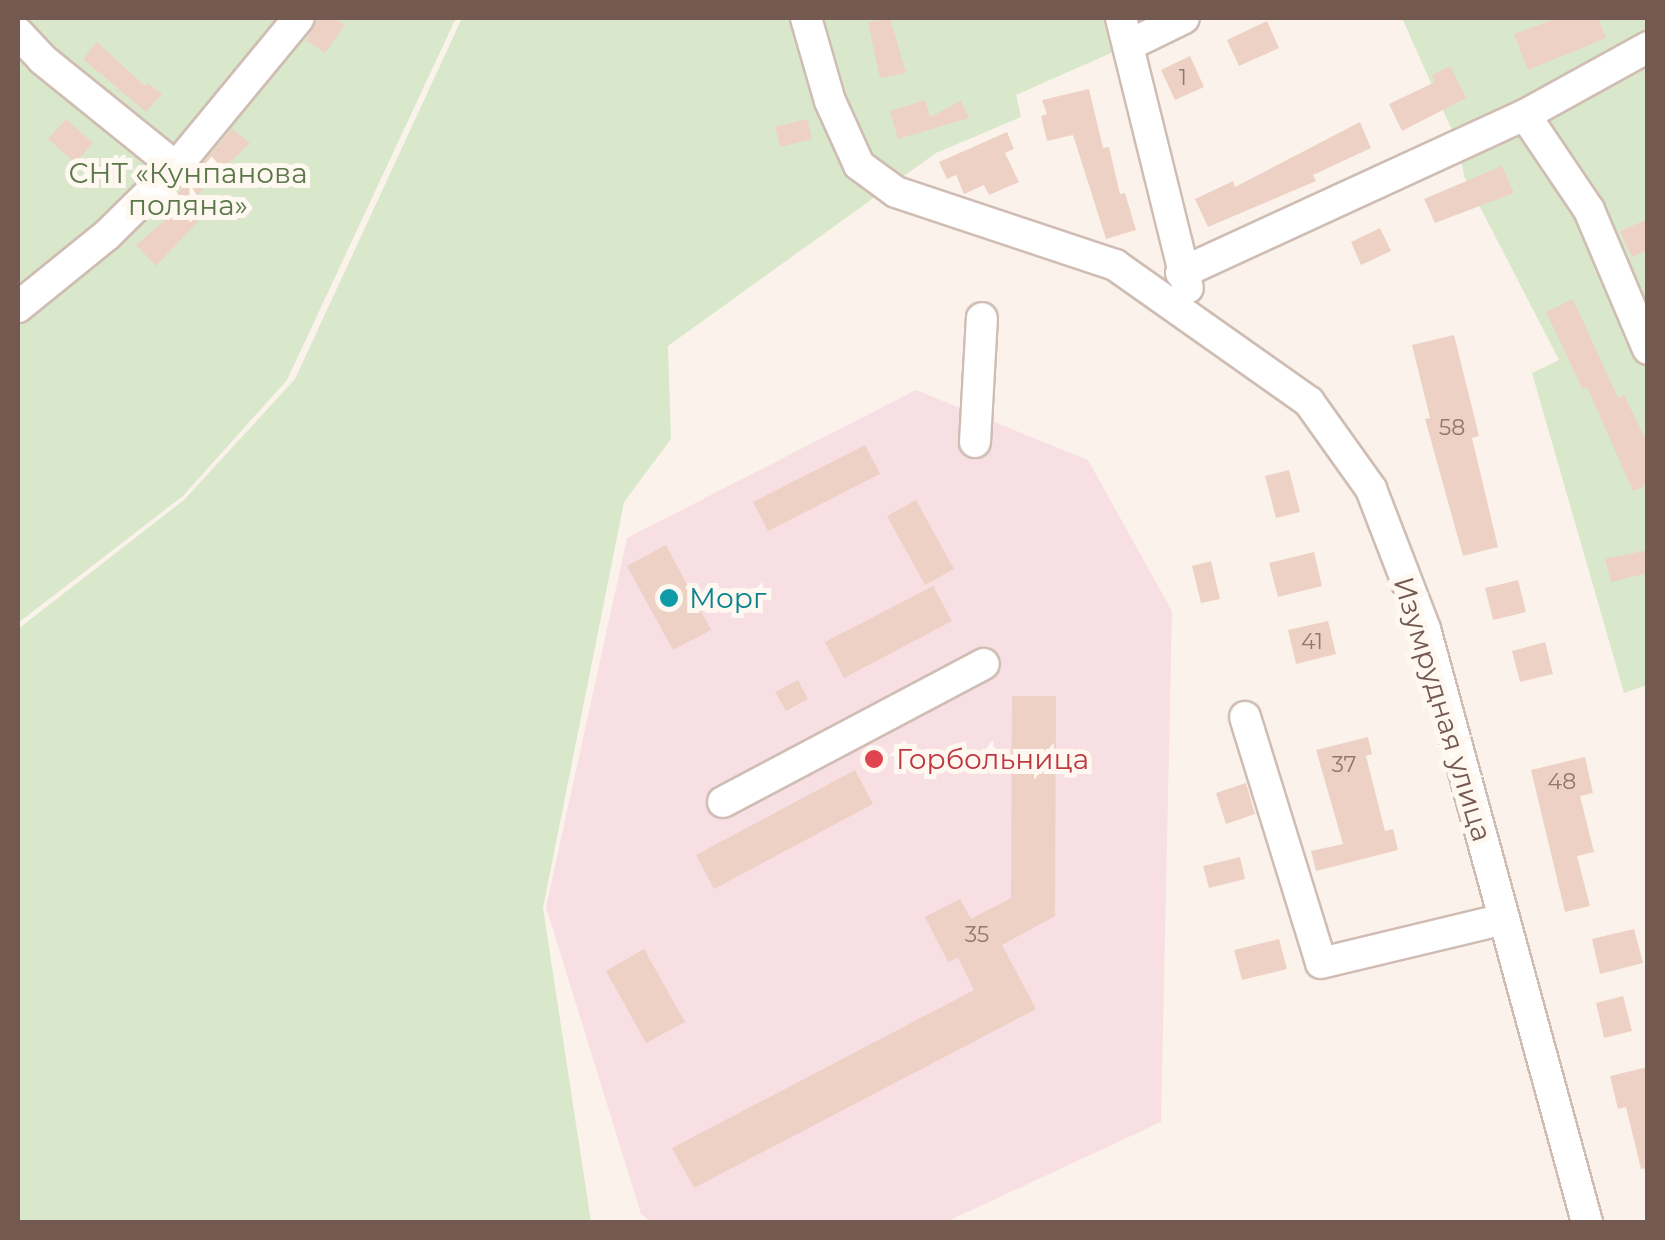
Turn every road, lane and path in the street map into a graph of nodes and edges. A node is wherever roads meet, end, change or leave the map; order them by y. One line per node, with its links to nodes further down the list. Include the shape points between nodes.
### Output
1 (299, 18): 8 (street)
2 (806, 18): 12 (street, via 830,101 858,165 896,192 1115,265)
3 (1184, 18): 5 (street)
4 (18, 32): 8 (street)
5 (1125, 32): 9 (street, Изумрудная улица)
6 (1648, 47): 7 (street)
7 (1525, 116): 9 (street); 13 (street, via 1589,210)
8 (176, 167): 10 (street, via 108,235)
9 (1181, 273): 12 (street, Изумрудная улица)
10 (18, 307)
11 (982, 318): 14 (street)
12 (1207, 326): 18 (street, Изумрудная улица, via 1309,402 1371,488 1425,629)
13 (1648, 350)
14 (976, 442)
15 (984, 664): 17 (street)
16 (1245, 717): 18 (street, via 1321,963)
17 (723, 802)
18 (1504, 919): 19 (street, Изумрудная улица)
19 (1587, 1222)

